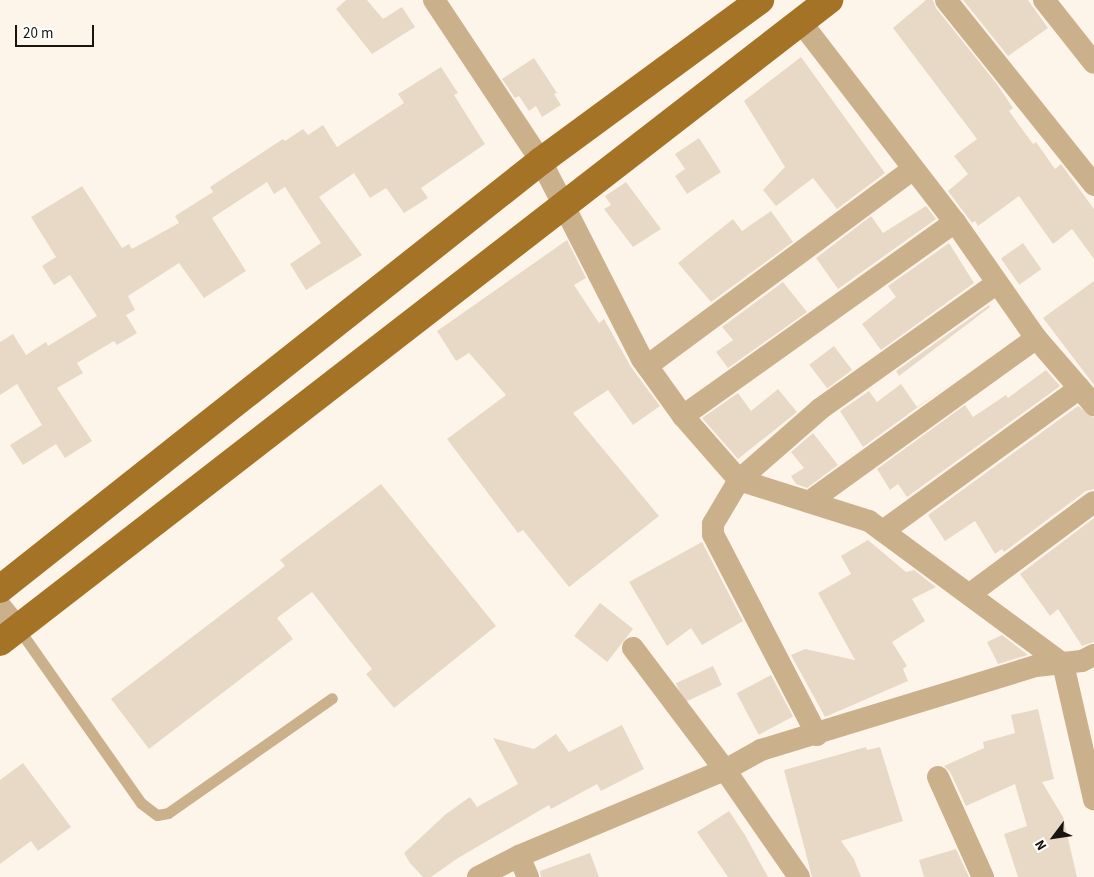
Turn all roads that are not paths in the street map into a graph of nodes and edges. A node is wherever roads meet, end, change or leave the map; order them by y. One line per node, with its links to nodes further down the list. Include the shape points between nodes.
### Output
1 (434, 0): 8 (street)
2 (829, 0): 6 (main road)
3 (946, 0): 10 (street)
4 (1044, 0): 7 (street)
5 (756, 1): 8 (main road)
6 (800, 21): 9 (street); 11 (main road)
7 (1094, 63)
8 (541, 161): 11 (street); 22 (main road)
9 (912, 170): 12 (street); 15 (street)
10 (1094, 186)
11 (564, 204): 15 (street); 25 (main road)
12 (955, 222): 13 (street); 17 (street)
13 (997, 284): 14 (street); 18 (street, via 820,409)
14 (1036, 338): 16 (street); 19 (street)
15 (647, 366): 17 (street)
16 (1087, 396): 21 (street)
17 (684, 416): 18 (street)
18 (739, 480): 19 (street); 29 (street, via 713,524 712,534)
19 (809, 502): 21 (street, via 869,521)
20 (1094, 502): 23 (street)
21 (883, 531): 23 (street)
22 (0, 589)
23 (970, 594): 27 (street)
24 (0, 606): 25 (street)
25 (9, 635): 28 (lane, via 141,803 157,815 168,813)
26 (633, 648): 30 (street)
27 (1083, 661): 29 (street, via 1036,666); 32 (street)
28 (332, 698)
29 (817, 734): 30 (street, via 761,750)
30 (725, 770): 33 (street); 36 (street)
31 (938, 777): 37 (street)
32 (1094, 799)
33 (519, 856): 34 (street); 35 (street)
34 (478, 877)
35 (528, 877)
36 (799, 877)
37 (983, 877)

